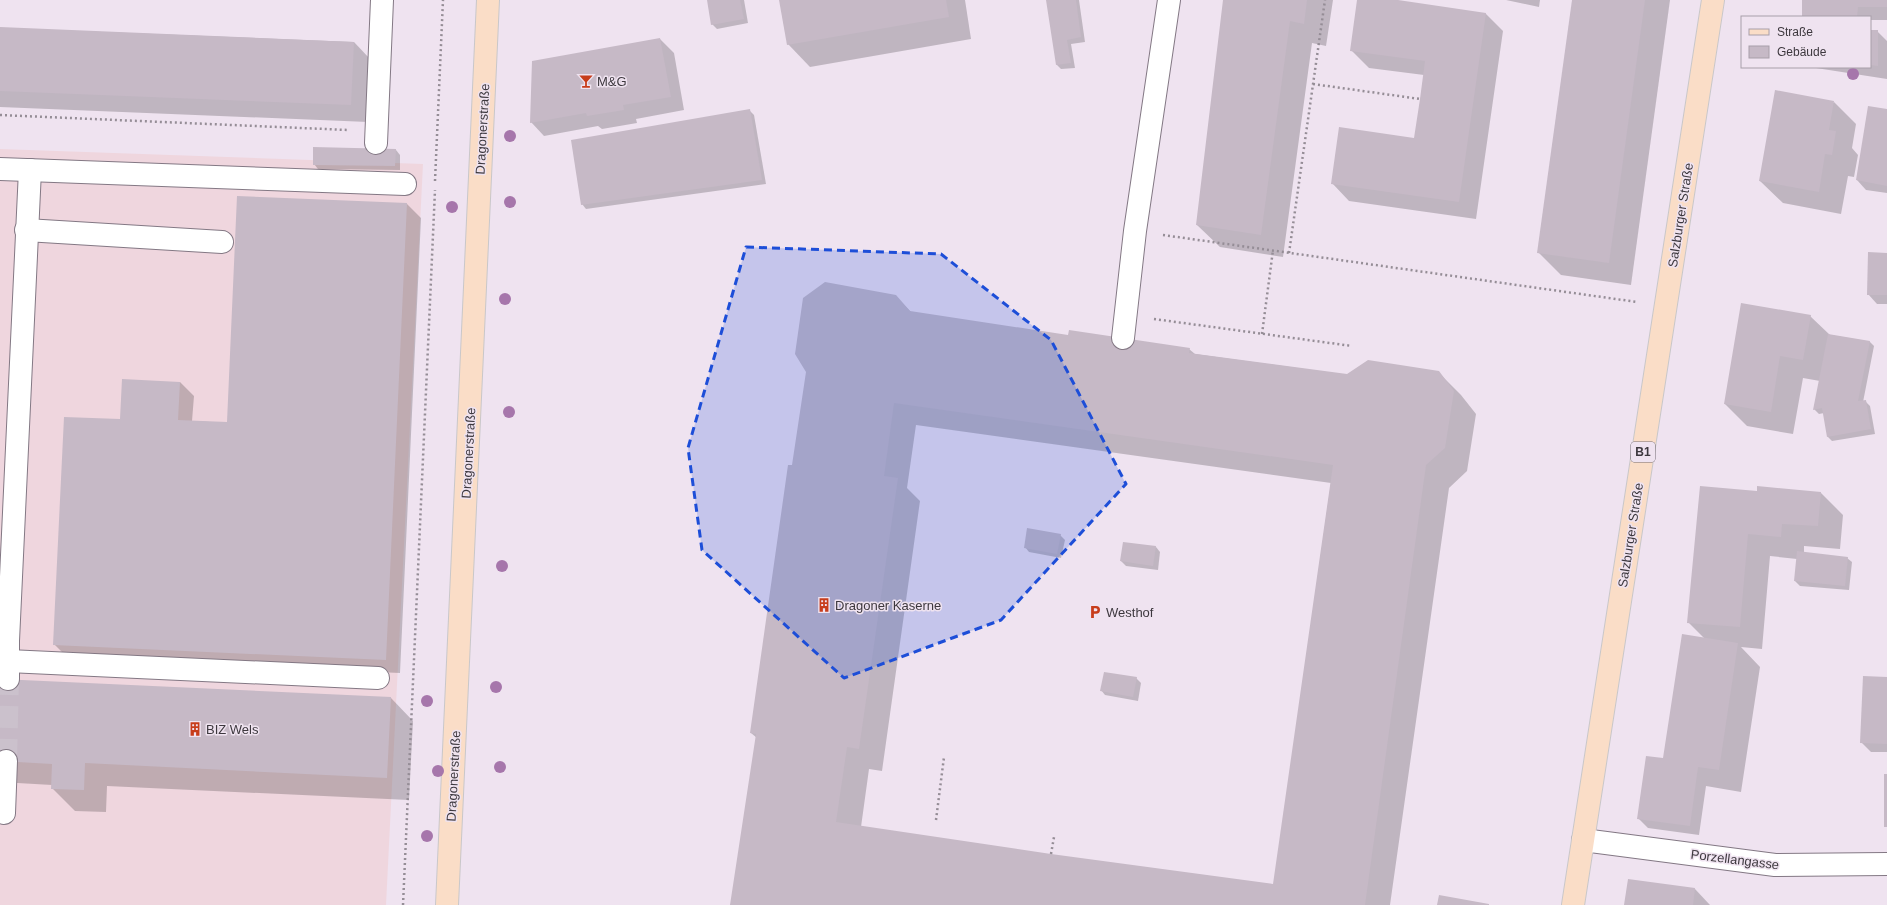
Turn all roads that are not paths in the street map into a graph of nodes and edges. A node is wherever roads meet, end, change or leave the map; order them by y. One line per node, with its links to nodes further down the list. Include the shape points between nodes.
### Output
1 (382, 0): 5 (street)
2 (488, 0): 18 (main road, Dragonerstraße)
3 (1169, 0): 11 (street, via 1135,231)
4 (1714, 0): 16 (main road, Salzburger Straße / B1)
5 (376, 137)
6 (0, 168): 7 (street)
7 (30, 170): 8 (street); 9 (street)
8 (405, 184)
9 (26, 230): 10 (street); 12 (street)
10 (222, 242)
11 (1123, 338)
12 (6, 655): 13 (street)
13 (378, 678)
14 (6, 761): 15 (street)
15 (4, 813)
16 (1583, 840): 17 (street, Porzellangasse, via 1775,865); 19 (main road, Salzburger Straße / B1)
17 (1887, 864)
18 (447, 905)
19 (1574, 905)

